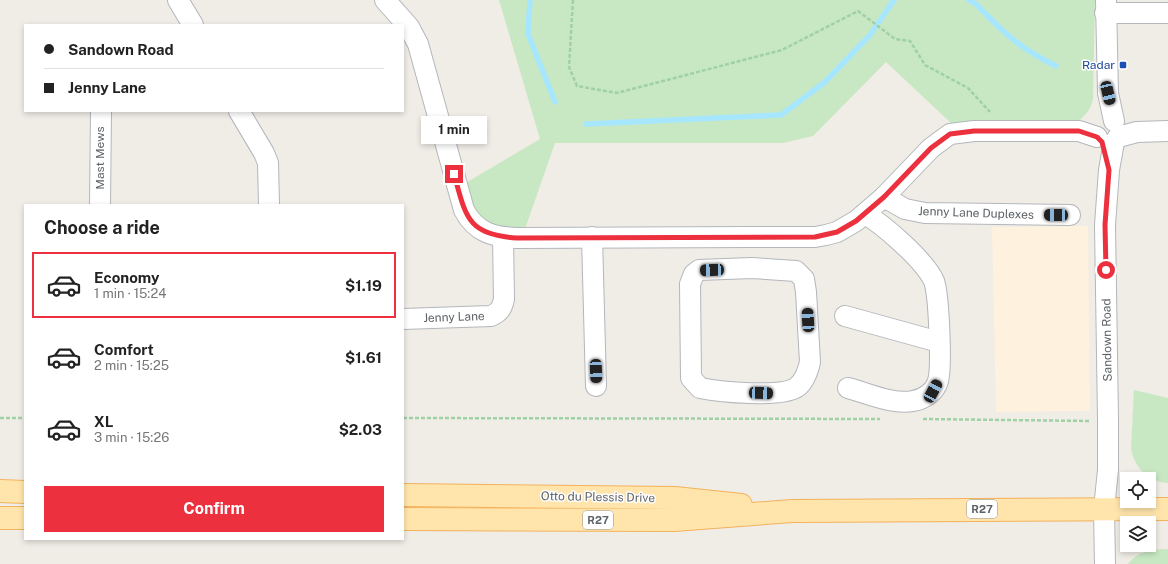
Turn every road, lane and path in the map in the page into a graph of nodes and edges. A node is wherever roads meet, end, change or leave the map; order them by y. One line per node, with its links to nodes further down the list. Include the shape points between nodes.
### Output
1 (178, 0): 6 (street)
2 (385, 0): 17 (street, via 409,27 418,44 464,210 478,229)
3 (573, 0): 9 (path, via 569,67 577,86 617,93 782,50 858,11 892,37 910,41 925,65 968,88 995,117)
4 (1105, 6): 5 (street); 10 (street, Sandown Road)
5 (1168, 13)
6 (192, 24)
7 (101, 112): 13 (street, Mast Mews)
8 (240, 112): 14 (street, via 264,152 268,164)
9 (1001, 131): 10 (street); 12 (street, via 955,132 944,136)
10 (1108, 131): 11 (street); 35 (street, Sandown Road, via 1109,170 1105,225 1108,466)
11 (1168, 131)
12 (884, 197): 15 (street); 16 (street, Jenny Lane Duplexes, via 906,209 925,212)
13 (100, 204)
14 (269, 204)
15 (865, 214): 19 (street, via 847,227 826,235); 23 (street, via 879,222 924,266 934,282 938,302)
16 (1070, 215)
17 (504, 237): 18 (street); 22 (street, Jenny Lane, via 504,299 499,311 491,316)
18 (592, 237): 19 (street); 24 (street)
19 (751, 238): 20 (street)
20 (752, 268): 20 (street, via 699,270 691,278 691,378 700,388 716,391 782,392 798,386 808,372 810,362 804,279 796,271)
21 (845, 316): 23 (street)
22 (404, 319)
23 (939, 342): 25 (street, via 941,365 938,382 933,391 922,398 895,401)
24 (596, 386)
25 (848, 388)
26 (0, 418): 27 (path)
27 (24, 418)
28 (404, 418): 29 (path)
29 (886, 419)
30 (917, 419): 31 (path)
31 (1096, 420)
32 (0, 491): 33 (main road)
33 (24, 492)
34 (404, 495): 37 (main road, Otto du Plessis Drive / R27, via 675,498)
35 (1104, 509): 36 (main road, R27); 37 (main road, Otto du Plessis Drive / R27); 41 (street, Sandown Road)
36 (1168, 509)
37 (792, 511): 40 (main road, Otto du Plessis Drive / R27, via 674,520)
38 (0, 518): 39 (main road)
39 (24, 518)
40 (404, 520)
41 (1105, 564)

